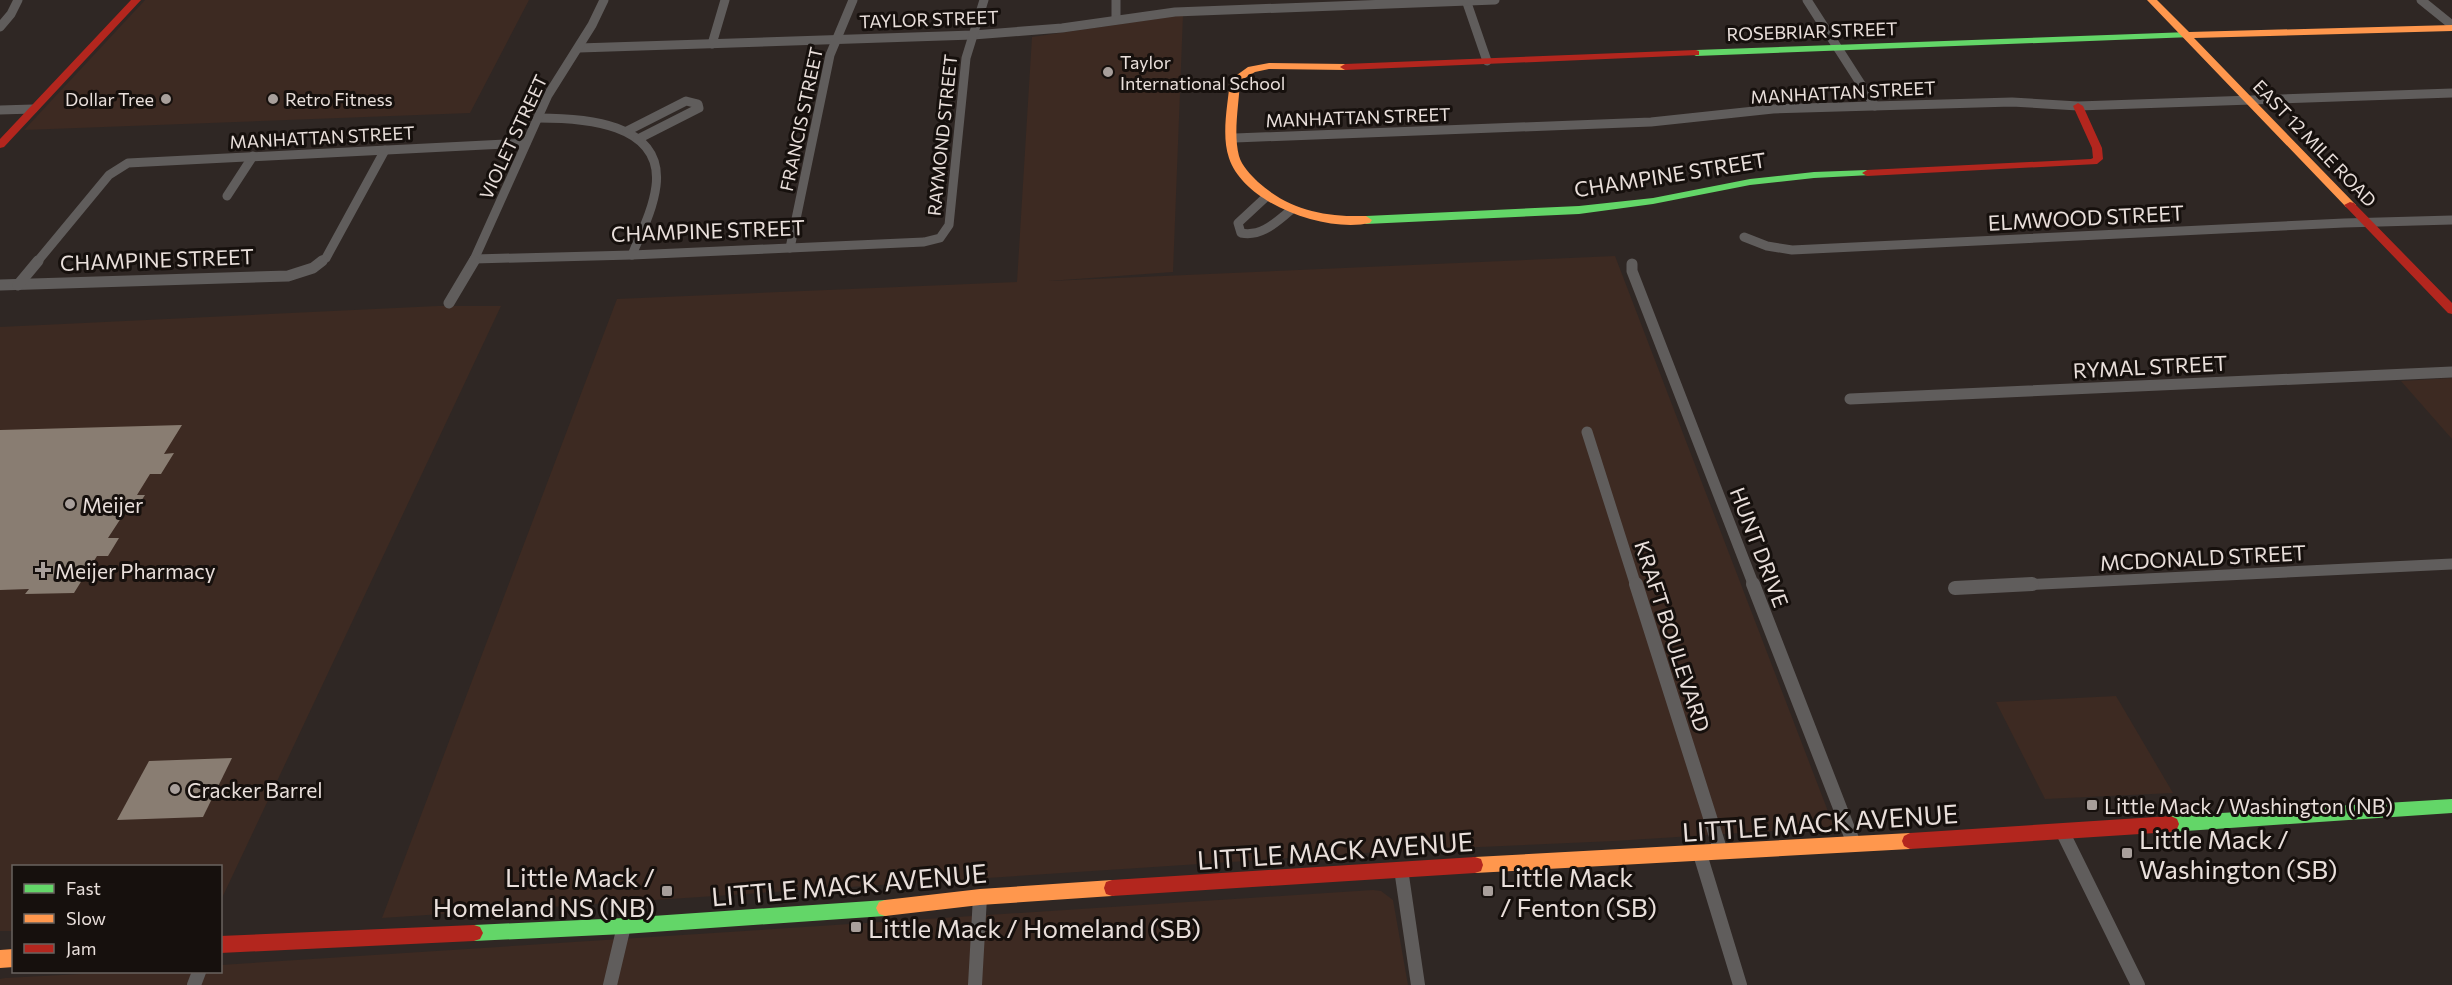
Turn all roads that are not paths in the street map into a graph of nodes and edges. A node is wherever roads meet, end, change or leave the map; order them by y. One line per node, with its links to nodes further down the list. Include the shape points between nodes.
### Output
1 (18, 0): 15 (street)
2 (136, 0): 28 (street)
3 (604, 0): 20 (street, VIOLET STREET)
4 (725, 0): 19 (street)
5 (853, 0): 18 (street, FRANCIS STREET)
6 (984, 0): 16 (street, RAYMOND STREET)
7 (1116, 0): 13 (street)
8 (1495, 0): 12 (street, TAYLOR STREET)
9 (1806, 0): 21 (street)
10 (2152, 0): 17 (street, EAST 12 MILE ROAD)
11 (2421, 0): 14 (street)
12 (1466, 1): 13 (street, TAYLOR STREET, via 1175,12); 22 (street)
13 (1116, 19): 16 (street, TAYLOR STREET)
14 (2452, 26): 17 (street, ROSEBRIAR STREET)
15 (0, 27)
16 (973, 35): 18 (street, TAYLOR STREET); 43 (street, RAYMOND STREET, via 966,58 949,225)
17 (2186, 35): 21 (street, ROSEBRIAR STREET); 24 (street, EAST 12 MILE ROAD)
18 (836, 39): 19 (street, TAYLOR STREET); 44 (street, FRANCIS STREET)
19 (712, 44): 20 (street, TAYLOR STREET)
20 (579, 48): 29 (street, VIOLET STREET)
21 (1838, 48): 22 (street, ROSEBRIAR STREET); 25 (street)
22 (1487, 61): 31 (street, ROSEBRIAR STREET, via 1256,67 1235,80)
23 (2452, 93): 24 (street, MANHATTAN STREET)
24 (2248, 99): 26 (street, MANHATTAN STREET); 41 (street, EAST 12 MILE ROAD)
25 (1875, 106): 26 (street, MANHATTAN STREET, via 2030,101); 31 (street, MANHATTAN STREET, via 1773,109 1650,122)
26 (2078, 106): 39 (street, CHAMPINE STREET, via 2097,148 2098,159 2093,162 1785,178 1633,204 1522,214 1368,221)
27 (0, 110): 28 (street)
28 (33, 110): 34 (street)
29 (538, 118): 30 (street, via 585,120); 33 (street, VIOLET STREET)
30 (627, 131): 32 (street); 32 (street, via 686,101 698,104 699,108)
31 (1235, 138): 38 (street, CHAMPINE STREET, via 1233,153 1238,168)
32 (638, 139): 45 (street, via 651,153 657,177)
33 (526, 143): 35 (street, MANHATTAN STREET); 46 (street, VIOLET STREET)
34 (0, 145)
35 (385, 150): 36 (street, MANHATTAN STREET); 49 (street, CHAMPINE STREET, via 326,258 314,268 288,276)
36 (253, 156): 37 (street); 49 (street, MANHATTAN STREET, via 121,166 109,175)
37 (227, 196)
38 (1266, 197): 39 (street, CHAMPINE STREET); 39 (street, via 1241,219 1241,232 1260,233)
39 (1291, 210)
40 (2452, 220): 41 (street, ELMWOOD STREET)
41 (2366, 222): 42 (street, ELMWOOD STREET, via 1808,249 1780,249); 51 (street, EAST 12 MILE ROAD)
42 (1744, 237)
43 (942, 238): 44 (street, CHAMPINE STREET)
44 (790, 248): 45 (street, CHAMPINE STREET)
45 (632, 255): 46 (street, CHAMPINE STREET)
46 (474, 259): 50 (street, VIOLET STREET)
47 (1632, 264): 59 (street, HUNT DRIVE, via 1691,427)
48 (0, 285): 49 (street, CHAMPINE STREET)
49 (18, 285)
50 (448, 303)
51 (2452, 310)
52 (2452, 372): 53 (street, RYMAL STREET)
53 (1850, 399)
54 (1587, 432): 60 (street, KRAFT BOULEVARD)
55 (2452, 564): 56 (street, MCDONALD STREET)
56 (1955, 588)
57 (2452, 806): 58 (street, LITTLE MACK AVENUE)
58 (2062, 831): 59 (street, LITTLE MACK AVENUE); 70 (street)
59 (1854, 844): 60 (street, LITTLE MACK AVENUE)
60 (1721, 852): 61 (street, LITTLE MACK AVENUE)
61 (1700, 854): 62 (street, LITTLE MACK AVENUE); 69 (street)
62 (1401, 869): 63 (street, LITTLE MACK AVENUE); 68 (street)
63 (980, 897): 64 (street, LITTLE MACK AVENUE, via 860,911); 67 (street)
64 (624, 926): 65 (street, LITTLE MACK AVENUE); 66 (street)
65 (222, 945)
66 (610, 985)
67 (975, 985)
68 (1418, 985)
69 (1740, 985)
70 (2138, 985)

